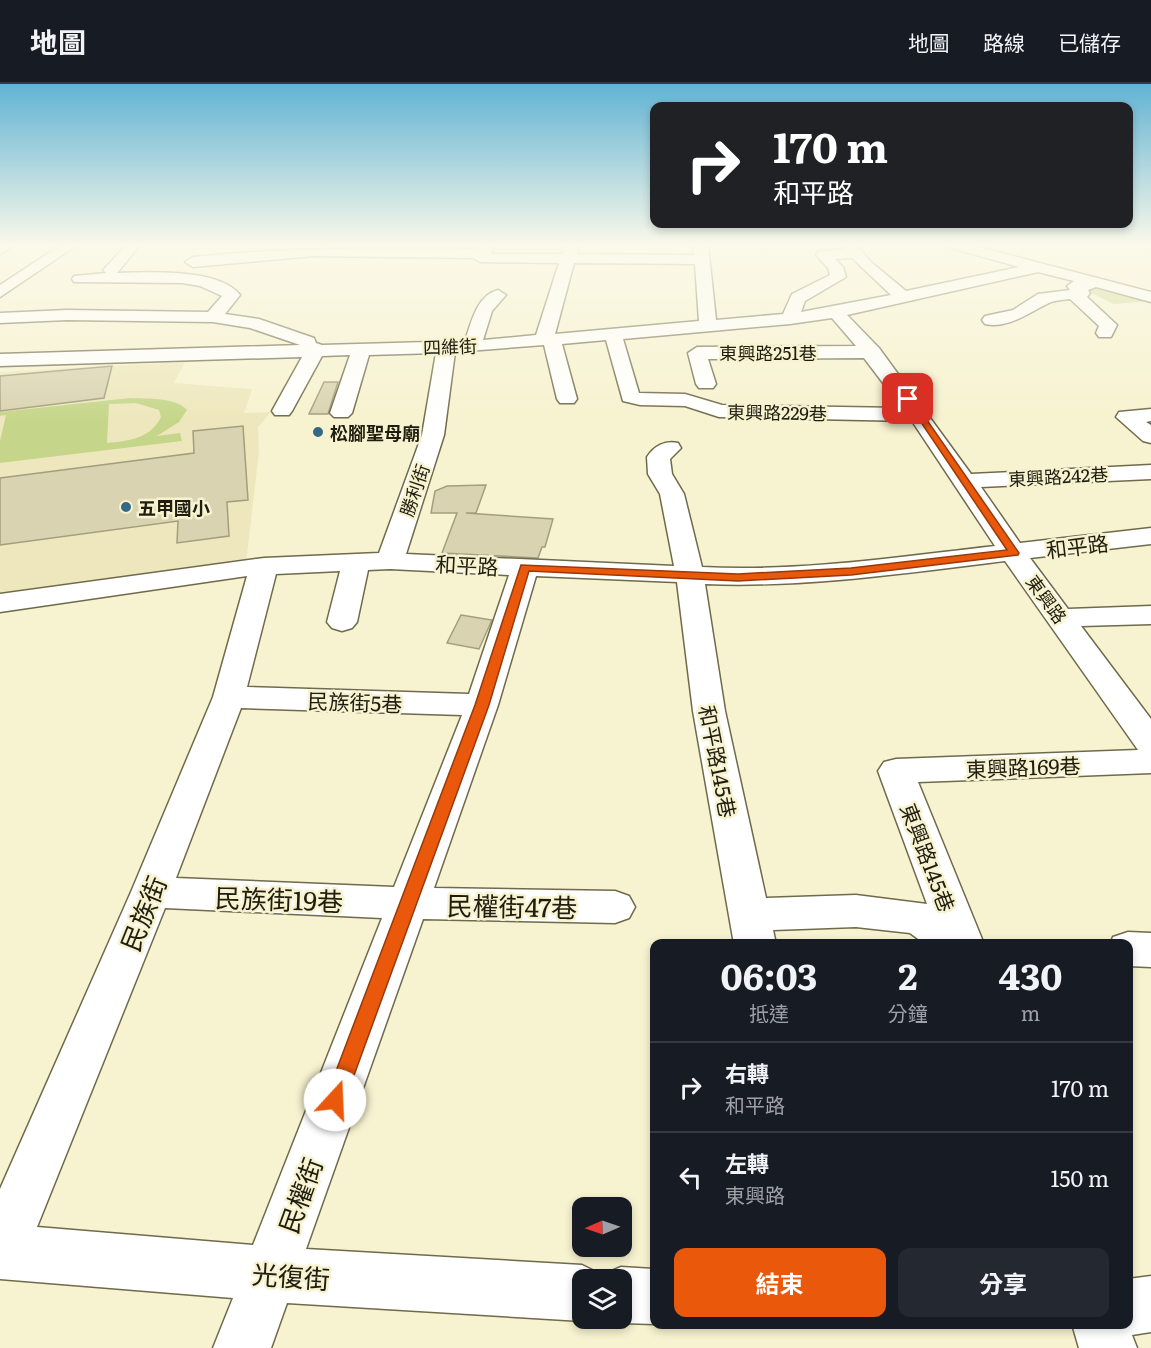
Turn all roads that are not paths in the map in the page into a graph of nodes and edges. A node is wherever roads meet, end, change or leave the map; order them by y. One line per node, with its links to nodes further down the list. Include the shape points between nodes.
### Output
1 (224, 304): 10 (street)
2 (490, 304): 18 (street)
3 (557, 304): 17 (street)
4 (707, 304): 14 (street)
5 (796, 304): 12 (street)
6 (872, 304): 9 (street, 四維街)
7 (1035, 304): 13 (street, via 1019,314)
8 (1088, 304): 15 (street, via 1108,325)
9 (836, 312): 12 (street, 四維街); 22 (street, 東興路)
10 (213, 317): 11 (street); 21 (street, via 253,323)
11 (0, 318)
12 (790, 319): 14 (street, 四維街)
13 (991, 320)
14 (708, 325): 16 (street, 四維街)
15 (1105, 333)
16 (613, 334): 17 (street, 四維街); 28 (street, 東興路229巷, via 630,397 637,399 677,399 703,403 719,411)
17 (548, 339): 18 (street, 四維街); 25 (street)
18 (472, 346): 19 (street, 四維街)
19 (446, 347): 20 (street, 四維街); 36 (street, 勝利街, via 433,435)
20 (362, 348): 21 (street, 四維街); 27 (street)
21 (323, 349): 23 (street, 四維街); 26 (street)
22 (872, 352): 24 (street, 東興路251巷, via 697,352); 28 (street, 東興路)
23 (0, 360)
24 (706, 384)
25 (567, 399)
26 (282, 411)
27 (341, 413)
28 (919, 415): 33 (street, 東興路)
29 (1151, 415): 30 (street, via 1127,417)
30 (1151, 436)
31 (670, 448): 40 (street, 和平路145巷, via 658,457 660,474 672,494)
32 (1151, 472): 33 (street, 東興路242巷)
33 (964, 481): 35 (street, 東興路)
34 (1151, 536): 35 (street, 和平路)
35 (1014, 553): 40 (street, 和平路, via 851,572); 43 (street, 東興路)
36 (390, 561): 37 (street, 和平路); 39 (street, 和平路)
37 (356, 562): 38 (street, 和平路); 44 (street)
38 (264, 567): 41 (street, 和平路); 45 (street, 民族街)
39 (525, 567): 40 (street, 和平路); 46 (street, 民權街)
40 (690, 576): 53 (street, 和平路145巷, via 709,711)
41 (0, 603)
42 (1151, 615): 43 (street)
43 (1060, 618): 47 (street, 東興路)
44 (342, 622)
45 (229, 697): 46 (street, 民族街5巷); 50 (street, 民族街)
46 (482, 705): 51 (street, 民權街)
47 (1151, 742)
48 (1151, 761): 49 (street, 東興路169巷)
49 (896, 771): 55 (street, 東興路145巷)
50 (151, 892): 51 (street, 民族街19巷); 58 (street, 民族街)
51 (408, 903): 52 (street, 民權街47巷); 59 (street, 民權街)
52 (615, 908)
53 (751, 929): 54 (street, 東興路145巷, via 856,911 920,918)
54 (953, 939)
55 (959, 939)
56 (1133, 950): 57 (street)
57 (1151, 950)
58 (0, 1251): 59 (street, 光復街)
59 (269, 1274): 60 (street, 光復街); 66 (street, 民權街)
60 (572, 1292)
61 (632, 1296): 62 (street)
62 (650, 1297)
63 (1151, 1304): 64 (street)
64 (1133, 1306)
65 (1102, 1329): 67 (street)
66 (242, 1348)
67 (1108, 1348)

